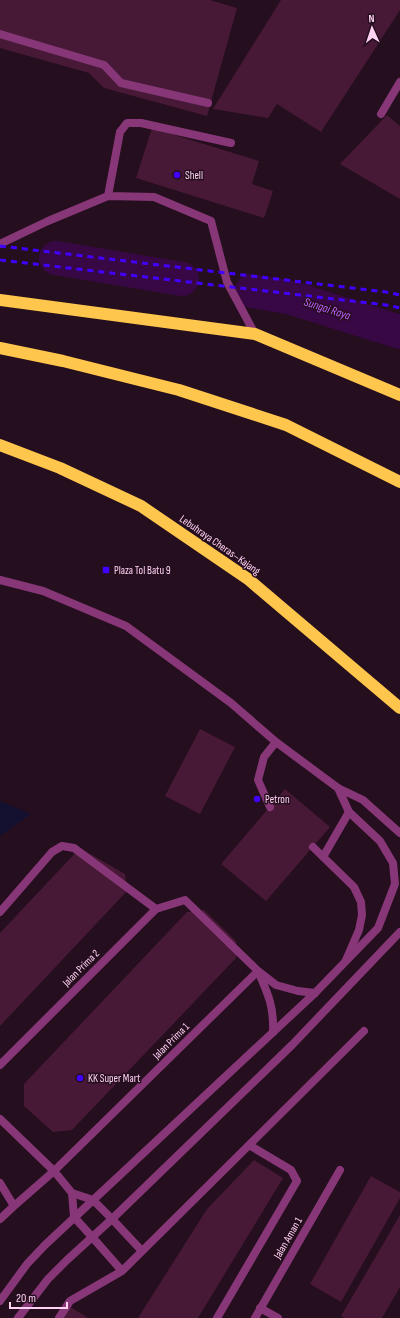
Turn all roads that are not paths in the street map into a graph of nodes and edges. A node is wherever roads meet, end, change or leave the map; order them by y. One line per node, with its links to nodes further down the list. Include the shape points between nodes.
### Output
1 (0, 34): 3 (street, via 104,65 122,83)
2 (400, 82): 4 (street)
3 (208, 103)
4 (381, 114)
5 (231, 143): 6 (street, via 141,123 127,123 120,132)
6 (108, 196): 7 (street); 9 (street, via 154,197 211,221 227,282)
7 (0, 244)
8 (0, 300): 9 (highway)
9 (255, 334): 11 (highway)
10 (0, 348): 13 (highway, via 179,390 286,425)
11 (400, 395)
12 (0, 445): 15 (highway, Lebuhraya Cheras–Kajang, via 60,468 140,506 248,579)
13 (400, 482)
14 (0, 580): 16 (street, via 43,591 126,626 231,703)
15 (400, 708)
16 (276, 742): 17 (street); 18 (street, via 264,757 258,780)
17 (338, 788): 19 (street); 20 (street, via 363,800)
18 (270, 806)
19 (349, 812): 22 (street); 26 (street, via 380,841 393,863 395,884 378,928)
20 (400, 833)
21 (313, 847): 22 (street)
22 (323, 857): 26 (street, via 354,887 361,902 360,930)
23 (156, 909): 24 (street, via 74,848 62,846 52,852); 27 (street, Jalan Prima 2, via 185,900); 31 (street, Jalan Prima 2)
24 (0, 912)
25 (400, 932): 42 (street, via 292,1045)
26 (346, 962): 28 (street)
27 (258, 971): 28 (street, via 276,985); 30 (street, via 272,1004); 35 (street, Jalan Prima 1)
28 (315, 993): 30 (street)
29 (364, 1031): 33 (street)
30 (273, 1032): 38 (street)
31 (0, 1065)
32 (0, 1119): 35 (street)
33 (249, 1145): 44 (street); 50 (street, via 291,1170 297,1181)
34 (340, 1170): 47 (street, Jalan Aman 1)
35 (54, 1171): 37 (street); 39 (street, Jalan Prima 1)
36 (0, 1183): 39 (street)
37 (72, 1193): 38 (street); 40 (street)
38 (93, 1200): 40 (street); 42 (street)
39 (14, 1206): 41 (street, Jalan Prima 1)
40 (74, 1217): 43 (street); 46 (street, via 27,1264)
41 (0, 1219)
42 (112, 1219): 43 (street); 44 (street)
43 (93, 1238): 45 (street); 48 (street, via 48,1279)
44 (142, 1251): 45 (street)
45 (122, 1271): 49 (street, via 70,1301)
46 (0, 1301)
47 (260, 1308): 51 (street, Jalan Aman 1); 52 (street)
48 (18, 1318)
49 (59, 1318)
50 (217, 1318)
51 (255, 1318)
52 (278, 1318)

